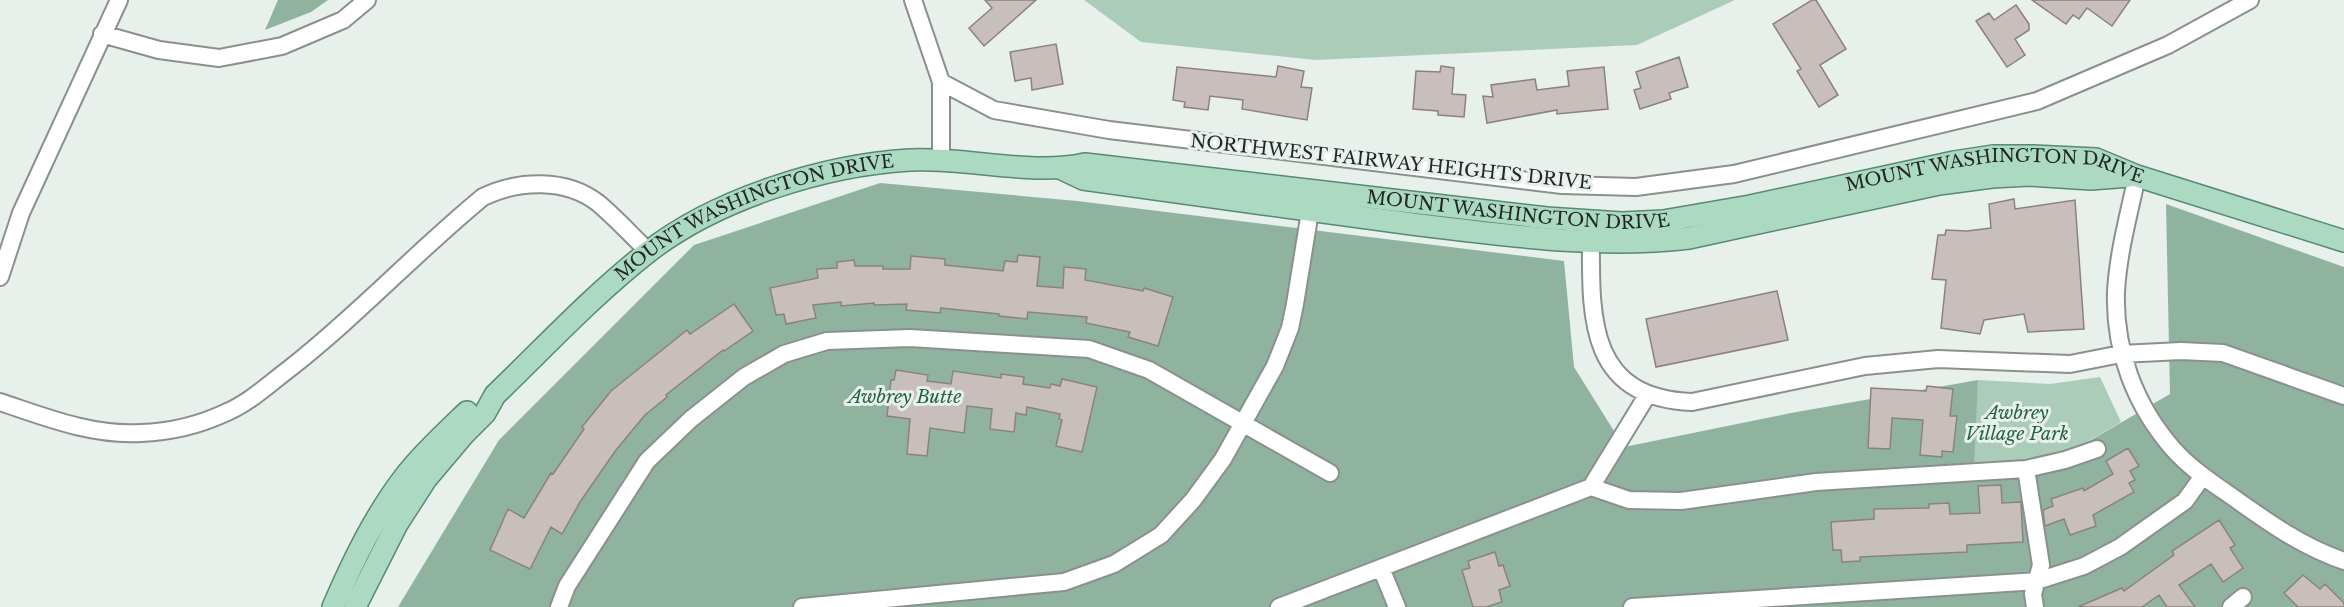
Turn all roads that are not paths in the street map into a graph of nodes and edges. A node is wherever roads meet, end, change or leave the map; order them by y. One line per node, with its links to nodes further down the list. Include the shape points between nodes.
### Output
1 (119, 0): 5 (street)
2 (367, 0): 5 (street, via 343,20 282,45 219,58 159,50)
3 (913, 0): 6 (street)
4 (2250, 0): 6 (street, NORTHWEST FAIRWAY HEIGHTS DRIVE, via 2168,45 2037,101 1734,174 1636,187 1562,185 1110,130 994,110)
5 (102, 33): 13 (street, via 21,213)
6 (941, 82): 7 (street)
7 (941, 159): 9 (main road, MOUNT WASHINGTON DRIVE, via 1062,169 1086,164); 12 (main road, MOUNT WASHINGTON DRIVE, via 862,165 764,191 700,220)
8 (2137, 176): 10 (main road, MOUNT WASHINGTON DRIVE, via 2096,159 1993,156 1690,218); 11 (main road, MOUNT WASHINGTON DRIVE); 14 (street, via 2116,291)
9 (1312, 200): 10 (main road, MOUNT WASHINGTON DRIVE); 19 (street, via 1290,328 1275,366)
10 (1591, 232): 15 (street, via 1592,309 1597,338 1618,375)
11 (2344, 241)
12 (649, 252): 16 (main road, MOUNT WASHINGTON DRIVE); 18 (street, via 597,202 556,186 512,187 483,197 315,350 225,414 168,430 116,432 65,424)
13 (0, 277)
14 (2121, 354): 15 (street, via 2070,364 1938,359 1864,366 1692,402 1673,402); 17 (street, via 2223,353); 23 (street, via 2152,420 2174,450)
15 (1648, 394): 24 (street)
16 (495, 395): 29 (main road, MOUNT WASHINGTON DRIVE, via 470,409 406,475 360,547); 30 (main road, MOUNT WASHINGTON DRIVE, via 485,413 426,479 397,524)
17 (2344, 396)
18 (0, 402)
19 (1243, 423): 22 (street); 28 (street, via 1193,500 1161,535 1114,564 1064,582); 31 (street, via 1149,370 1089,349 910,338 827,341 784,354 744,377 646,461 567,586)
20 (2097, 449): 21 (street)
21 (2026, 469): 24 (street, via 1816,482 1681,501 1629,500); 27 (street, via 2041,565)
22 (1330, 473)
23 (2203, 476): 25 (street, via 2295,540); 27 (street, via 2185,501 2120,546 2084,566)
24 (1591, 487): 26 (street)
25 (2344, 561)
26 (1381, 568): 33 (street); 34 (street)
27 (2037, 581): 35 (street); 36 (street)
28 (937, 600): 32 (street)
29 (333, 607)
30 (355, 607)
31 (559, 607)
32 (802, 607)
33 (1279, 607)
34 (1397, 607)
35 (1632, 607)
36 (2035, 607)

